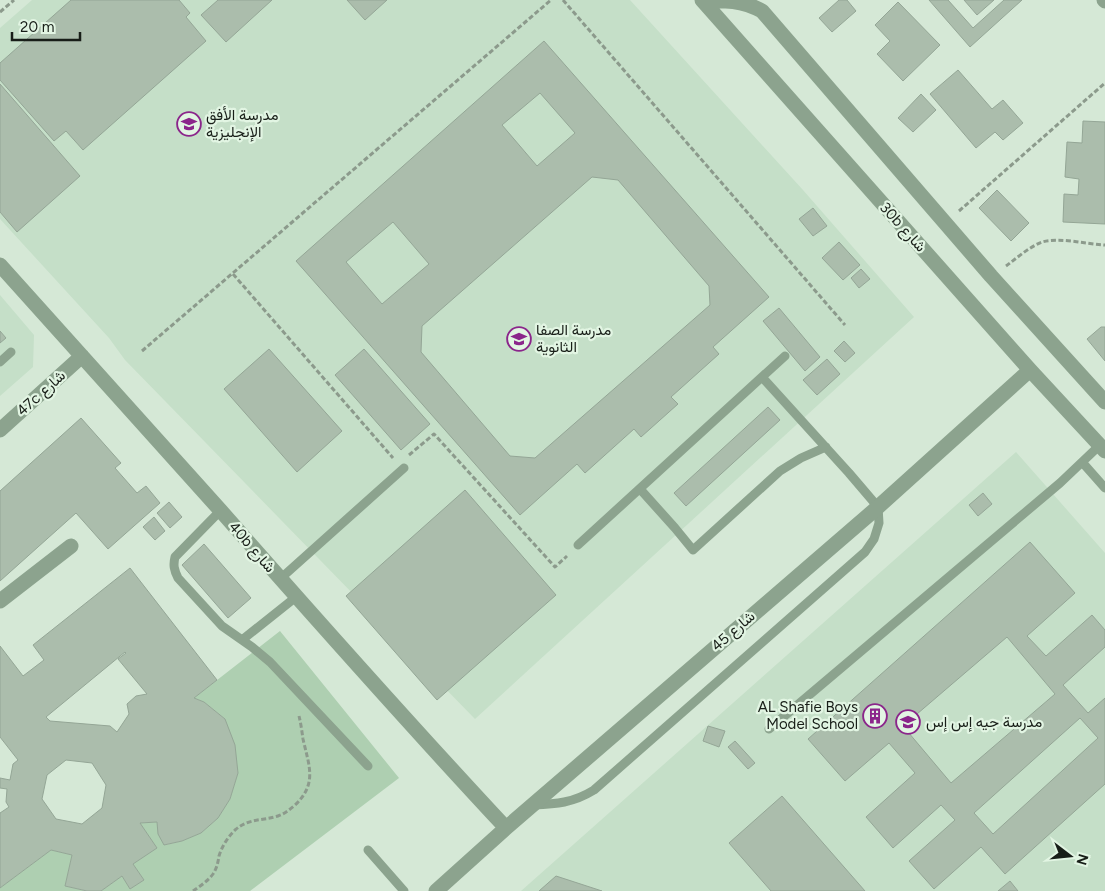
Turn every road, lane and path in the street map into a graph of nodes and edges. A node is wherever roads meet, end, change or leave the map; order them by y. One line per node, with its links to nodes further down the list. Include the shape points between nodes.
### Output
1 (14, 0): 5 (path)
2 (551, 0): 10 (path)
3 (563, 0): 12 (path)
4 (702, 1): 7 (street, 30b شارع, via 733,0 762,11); 18 (street, 30b شارع)
5 (0, 12)
6 (1105, 83): 7 (path)
7 (945, 224): 11 (street, 30b شارع)
8 (1105, 245): 11 (path, via 1054,240 1043,242)
9 (0, 265): 15 (street, 40b شارع)
10 (232, 274): 13 (path); 26 (path)
11 (991, 276): 20 (street, 30b شارع)
12 (845, 325)
13 (142, 351)
14 (11, 352): 17 (lane)
15 (82, 356): 21 (street, 47c شارع); 30 (street, 40b شارع)
16 (785, 356): 19 (lane)
17 (0, 362)
18 (1030, 370): 23 (street, 30b شارع); 29 (street, شارع 45)
19 (762, 377): 22 (lane); 28 (lane)
20 (1105, 402)
21 (1, 427)
22 (826, 447): 28 (lane, via 780,471 693,550); 29 (lane)
23 (1102, 448): 25 (lane)
24 (405, 458): 31 (path, via 434,434 555,567)
25 (1082, 462): 27 (lane); 38 (lane)
26 (401, 466): 33 (lane)
27 (1105, 488)
28 (640, 489): 31 (lane)
29 (878, 507): 40 (street, شارع 45); 40 (lane, via 879,523 865,552 594,790 561,804)
30 (220, 511): 33 (street, 40b شارع); 36 (lane, via 175,556 174,571 222,626)
31 (578, 545)
32 (71, 546): 35 (street)
33 (280, 579): 34 (street, 40b شارع)
34 (296, 597): 36 (lane); 41 (street, 40b شارع)
35 (0, 601)
36 (242, 640): 37 (lane, via 270,662)
37 (297, 692): 39 (lane); 43 (path, via 310,763 306,790 289,810 236,829 223,845 213,874)
38 (769, 728)
39 (368, 766)
40 (532, 806): 41 (street, شارع 45)
41 (506, 828): 45 (street, شارع 45)
42 (368, 850): 44 (lane)
43 (193, 891)
44 (404, 891)
45 (436, 891)

